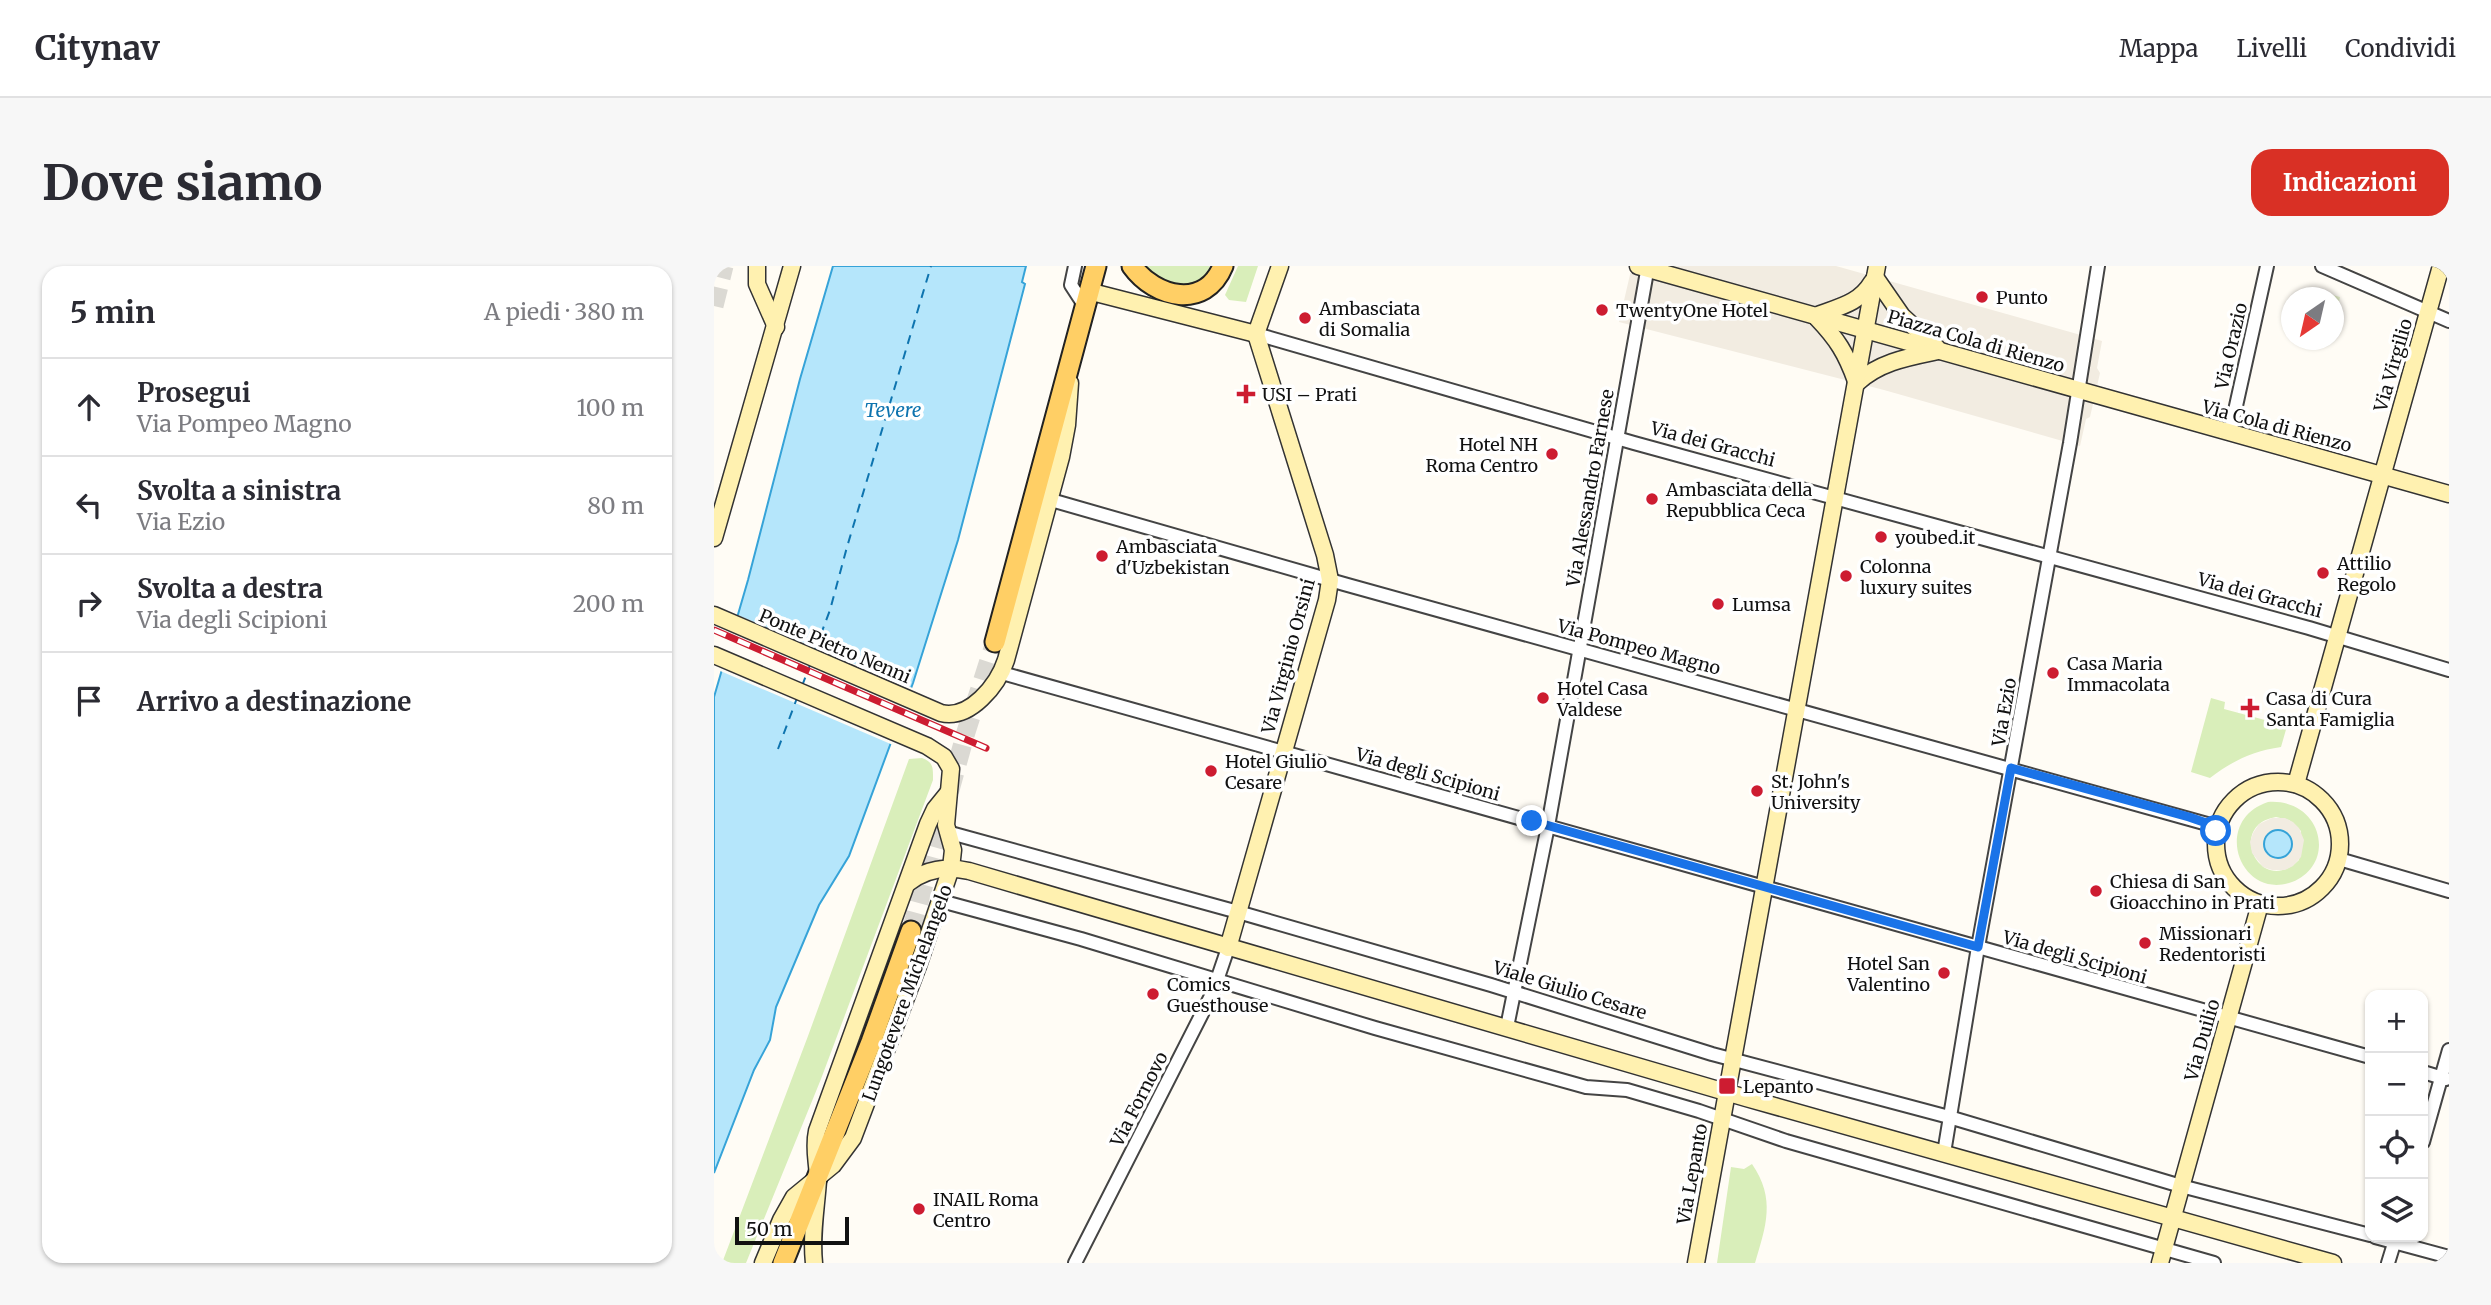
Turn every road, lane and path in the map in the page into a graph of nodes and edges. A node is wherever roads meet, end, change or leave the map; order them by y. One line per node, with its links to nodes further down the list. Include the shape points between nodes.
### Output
1 (757, 266): 18 (street, via 757,284)
2 (792, 266): 18 (street)
3 (1075, 266): 14 (street, via 1071,285)
4 (1096, 266): 14 (main road)
5 (1132, 266): 6 (main road, via 1153,287 1181,294 1207,287)
6 (1223, 266)
7 (1280, 266): 21 (street)
8 (2098, 266): 25 (street, Piazza Cola di Rienzo)
9 (2267, 266): 27 (street, Via Orazio)
10 (2322, 266): 15 (street)
11 (2441, 266): 15 (street, Via Virgilio)
12 (1644, 267): 16 (street, Piazza Cola di Rienzo); 19 (street, Piazza Cola di Rienzo)
13 (1876, 271): 16 (street, via 1855,301); 20 (street, Piazza Cola di Rienzo); 22 (street, via 1902,316)
14 (1086, 298): 21 (street, Via dei Gracchi); 23 (main road)
15 (2428, 312): 17 (street); 30 (street, Via Virgilio)
16 (1815, 316): 20 (street, Piazza Cola di Rienzo); 24 (street, via 1843,349)
17 (2449, 321)
18 (776, 327): 34 (street)
19 (1638, 327): 28 (street, Via Alessandro Farnese)
20 (1865, 330): 22 (street, Piazza Cola di Rienzo); 24 (street, Piazza Cola di Rienzo)
21 (1256, 334): 28 (street, Via dei Gracchi); 36 (street, Via Virginio Orsini)
22 (1940, 351): 24 (street, via 1894,361); 25 (street, Piazza Cola di Rienzo)
23 (1069, 359): 33 (street, via 1067,425); 39 (main road)
24 (1857, 383): 32 (street, Piazza Cola di Rienzo)
25 (2077, 390): 26 (street, Piazza Cola di Rienzo); 29 (street, Piazza Cola di Rienzo)
26 (2096, 395): 27 (street, Via Cola di Rienzo)
27 (2230, 433): 30 (street, Via Cola di Rienzo)
28 (1617, 438): 32 (street, Via dei Gracchi); 40 (street, Via Alessandro Farnese)
29 (2070, 443): 35 (street, Via Ezio)
30 (2382, 475): 31 (street, Via Cola di Rienzo); 38 (street, Via Virgilio)
31 (2449, 494)
32 (1836, 498): 35 (street, Via dei Gracchi); 44 (street, Piazza Cola di Rienzo)
33 (1051, 500): 36 (street, Via Pompeo Magno); 43 (street)
34 (714, 538)
35 (2049, 558): 38 (street, Via dei Gracchi); 46 (street, Via Ezio)
36 (1330, 580): 40 (street, Via Pompeo Magno); 45 (street, Via Virginio Orsini)
37 (714, 615): 43 (street, Ponte Pietro Nenni, via 941,713 966,711)
38 (2337, 636): 42 (street, Via dei Gracchi); 47 (street, Via Virgilio)
39 (995, 642)
40 (1578, 649): 44 (street, Via Pompeo Magno); 49 (street, Via Alessandro Farnese)
41 (714, 654): 48 (street, Lungotevere Michelangelo, via 927,746 950,765)
42 (2449, 670)
43 (1002, 673): 45 (street, Via degli Scipioni)
44 (1798, 709): 46 (street, Via Pompeo Magno); 55 (street, Via Lepanto)
45 (1283, 751): 49 (street, Via degli Scipioni); 59 (street, Via Virginio Orsini)
46 (2011, 768): 50 (street, Via Pompeo Magno); 61 (street, Via Ezio)
47 (2296, 784): 50 (street, via 2274,781 2249,788 2229,804); 52 (street, via 2319,796 2333,814 2340,836)
48 (948, 793): 51 (street, Lungotevere Michelangelo); 54 (street, Lungotevere Michelangelo, via 931,815)
49 (1549, 825): 55 (street, Via degli Scipioni); 64 (street, Via Alessandro Farnese)
50 (2218, 827): 58 (street, via 2216,852 2223,873 2237,891)
51 (947, 832): 53 (street, Lungotevere Michelangelo, via 953,850); 59 (street, Viale Giulio Cesare)
52 (2339, 859): 56 (street); 58 (street, via 2326,884 2306,900 2282,906)
53 (951, 868): 54 (street, via 922,873); 57 (street, Lungotevere Michelangelo); 62 (street)
54 (908, 883): 77 (street, Lungotevere Michelangelo, via 817,1131)
55 (1764, 887): 61 (street, Via degli Scipioni); 69 (street, Via Lepanto)
56 (2449, 891)
57 (941, 901): 63 (street); 77 (street, Lungotevere Michelangelo, via 853,1138 841,1157)
58 (2260, 904): 65 (street, Via Duilio)
59 (1238, 912): 62 (street, Via Virginio Orsini); 64 (street, Viale Giulio Cesare)
60 (911, 931): 77 (main road, Lungotevere Michelangelo)
61 (1978, 947): 65 (street, Via degli Scipioni); 73 (street, Via Ezio)
62 (1228, 948): 63 (street, Via Fornovo); 66 (street)
63 (1217, 981): 74 (street, via 1586,1087 1627,1090); 88 (street, Via Fornovo)
64 (1516, 993): 66 (street, Via Alessandro Farnese); 69 (street, Viale Giulio Cesare)
65 (2228, 1017): 68 (street, Via degli Scipioni); 78 (street, Via Duilio)
66 (1507, 1027): 72 (street)
67 (2449, 1050): 71 (street)
68 (2365, 1056)
69 (1734, 1060): 72 (street, Via Lepanto); 73 (street, Viale Giulio Cesare)
70 (2428, 1073): 71 (street)
71 (2445, 1078): 75 (street)
72 (1727, 1092): 74 (street, Via Lepanto); 76 (street)
73 (1949, 1117): 76 (street, Via Ezio); 78 (street, Viale Giulio Cesare)
74 (1722, 1120): 83 (street); 89 (street, Via Lepanto)
75 (2428, 1127)
76 (1944, 1153): 79 (street)
77 (818, 1177): 85 (street, Lungotevere Michelangelo, via 790,1203); 86 (main road, Lungotevere Michelangelo); 87 (street)
78 (2181, 1186): 79 (street); 80 (street, Viale Giulio Cesare)
79 (2173, 1218): 83 (street); 91 (street)
80 (2365, 1234)
81 (2394, 1242): 92 (street)
82 (2404, 1242): 84 (street, Viale Giulio Cesare)
83 (2162, 1256): 90 (street)
84 (2449, 1257)
85 (763, 1263)
86 (783, 1263)
87 (814, 1263)
88 (1075, 1263)
89 (1696, 1263)
90 (2214, 1263)
91 (2333, 1263)
92 (2388, 1263)

